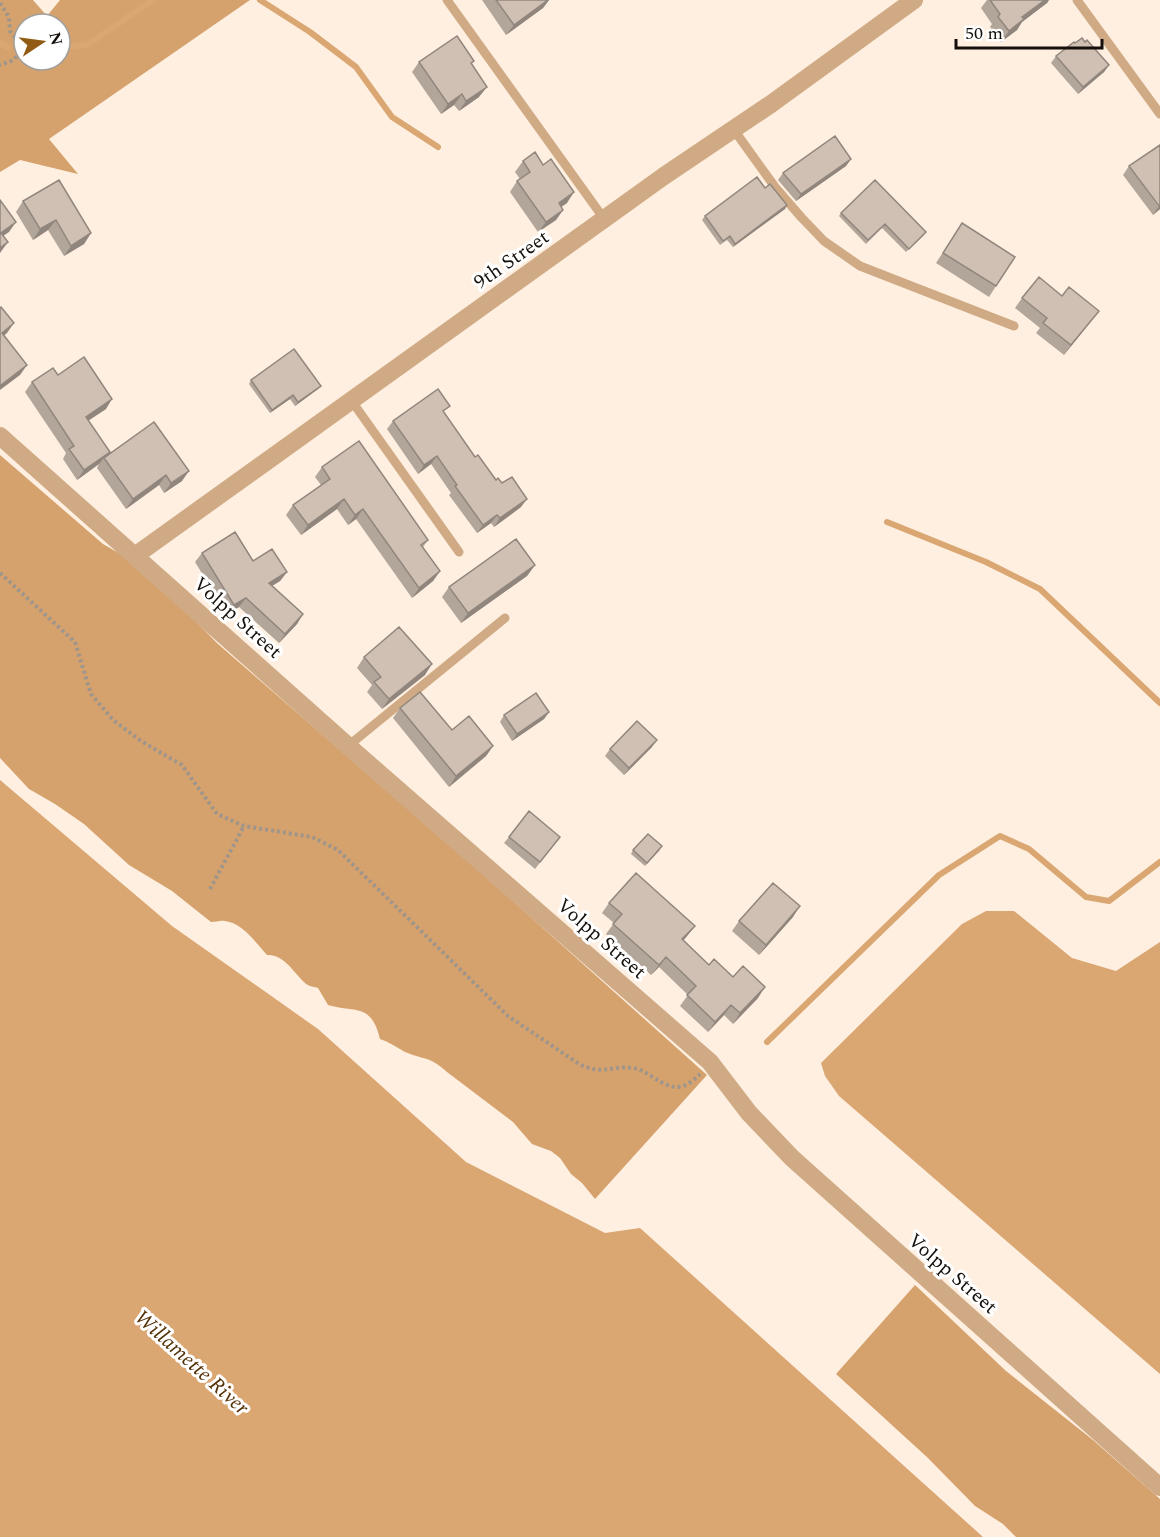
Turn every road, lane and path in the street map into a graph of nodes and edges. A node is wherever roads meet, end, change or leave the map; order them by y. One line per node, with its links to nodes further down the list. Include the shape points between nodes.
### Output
1 (447, 0): 8 (lane)
2 (914, 0): 7 (street, 9th Street)
3 (1077, 0): 6 (lane)
4 (0, 3): 5 (path, via 20,51 14,60)
5 (0, 65)
6 (1160, 114)
7 (734, 130): 8 (street, 9th Street); 9 (lane, via 801,217 824,241 851,260 892,280)
8 (604, 219): 10 (street, 9th Street)
9 (1014, 326)
10 (351, 400): 12 (lane); 13 (street, 9th Street)
11 (0, 436): 13 (street, Volpp Street)
12 (459, 552)
13 (136, 555): 16 (street, Volpp Street)
14 (0, 573): 17 (path, via 75,642 91,694 113,720 182,765 217,814)
15 (505, 618): 16 (lane)
16 (348, 746): 19 (street, Volpp Street)
17 (244, 826): 18 (path); 19 (path, via 312,837 338,850 508,1016 590,1070 636,1068 676,1087 695,1078)
18 (210, 889)
19 (710, 1062): 20 (street, Volpp Street, via 749,1113 792,1158)
20 (1160, 1487)

